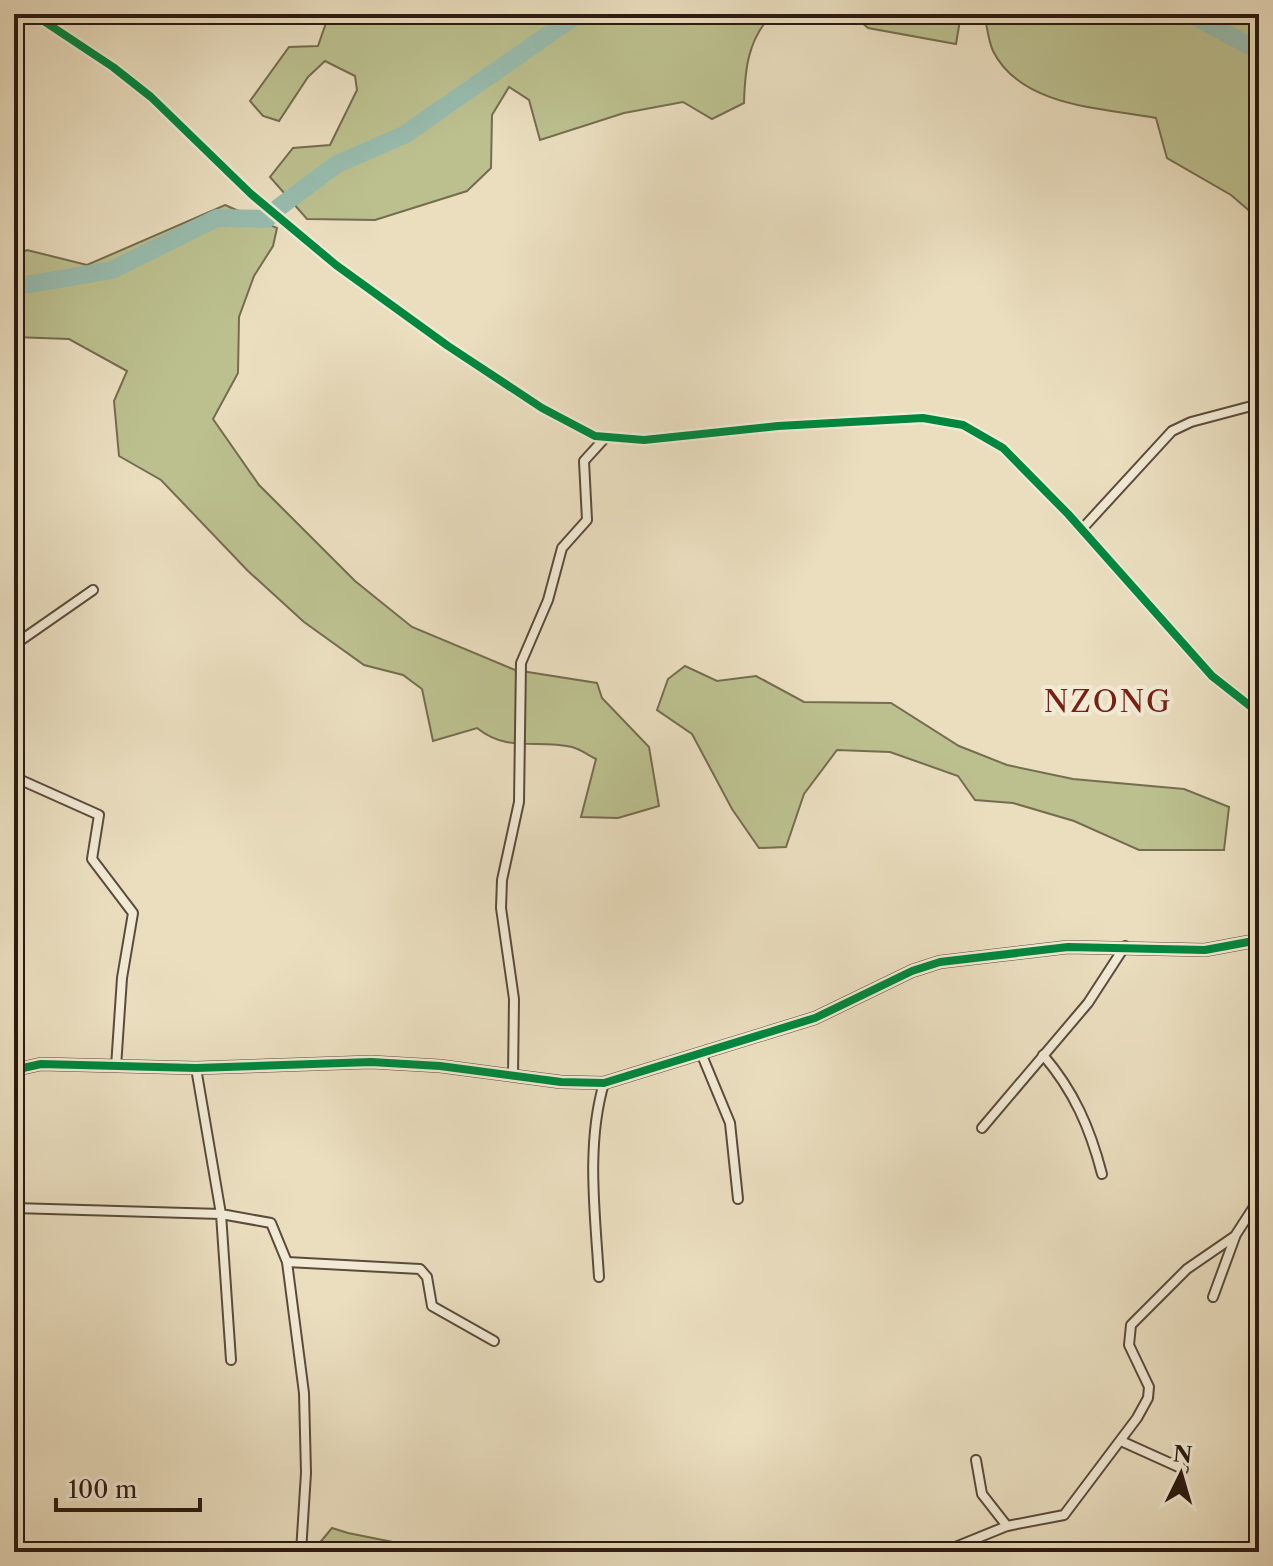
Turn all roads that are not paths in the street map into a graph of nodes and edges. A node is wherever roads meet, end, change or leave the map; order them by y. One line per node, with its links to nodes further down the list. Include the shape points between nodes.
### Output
1 (33, 14): 3 (street, via 151,97 251,194 347,273 542,408)
2 (1259, 404): 4 (street, via 1172,431)
3 (604, 439): 4 (street, via 943,419 1003,448); 16 (street, via 584,461 587,520 562,548 548,600 521,663 519,802 501,908 514,999)
4 (1082, 529): 7 (street, via 1212,676)
5 (93, 590): 6 (street)
6 (14, 645)
7 (1259, 713)
8 (14, 777): 13 (street, via 99,815 92,859 133,913)
9 (1259, 940): 10 (street, via 1205,950)
10 (1125, 946): 11 (street, via 940,962 815,1018); 12 (street, via 1088,1003)
11 (701, 1053): 17 (street); 20 (street, via 730,1123)
12 (1043, 1055): 18 (street); 19 (street, via 1073,1094 1092,1134)
13 (116, 1067): 14 (street); 15 (street, via 41,1064)
14 (196, 1068): 16 (street, via 371,1062); 23 (street)
15 (14, 1070)
16 (513, 1075): 17 (street)
17 (604, 1083): 26 (street, via 595,1145)
18 (982, 1128)
19 (1102, 1174)
20 (738, 1199)
21 (1259, 1199): 24 (street)
22 (14, 1208): 23 (street)
23 (221, 1214): 25 (street, via 271,1223); 29 (street)
24 (1235, 1236): 27 (street); 30 (street, via 1187,1269 1131,1325 1129,1345 1149,1387 1148,1398)
25 (287, 1262): 28 (street, via 420,1269 427,1277 432,1306); 34 (street, via 306,1427)
26 (599, 1277)
27 (1213, 1297)
28 (494, 1341)
29 (231, 1360)
30 (1121, 1441): 32 (street); 33 (street, via 1064,1515)
31 (976, 1460): 33 (street, via 982,1494)
32 (1183, 1469)
33 (1007, 1526): 35 (street)
34 (301, 1552)
35 (943, 1552)

